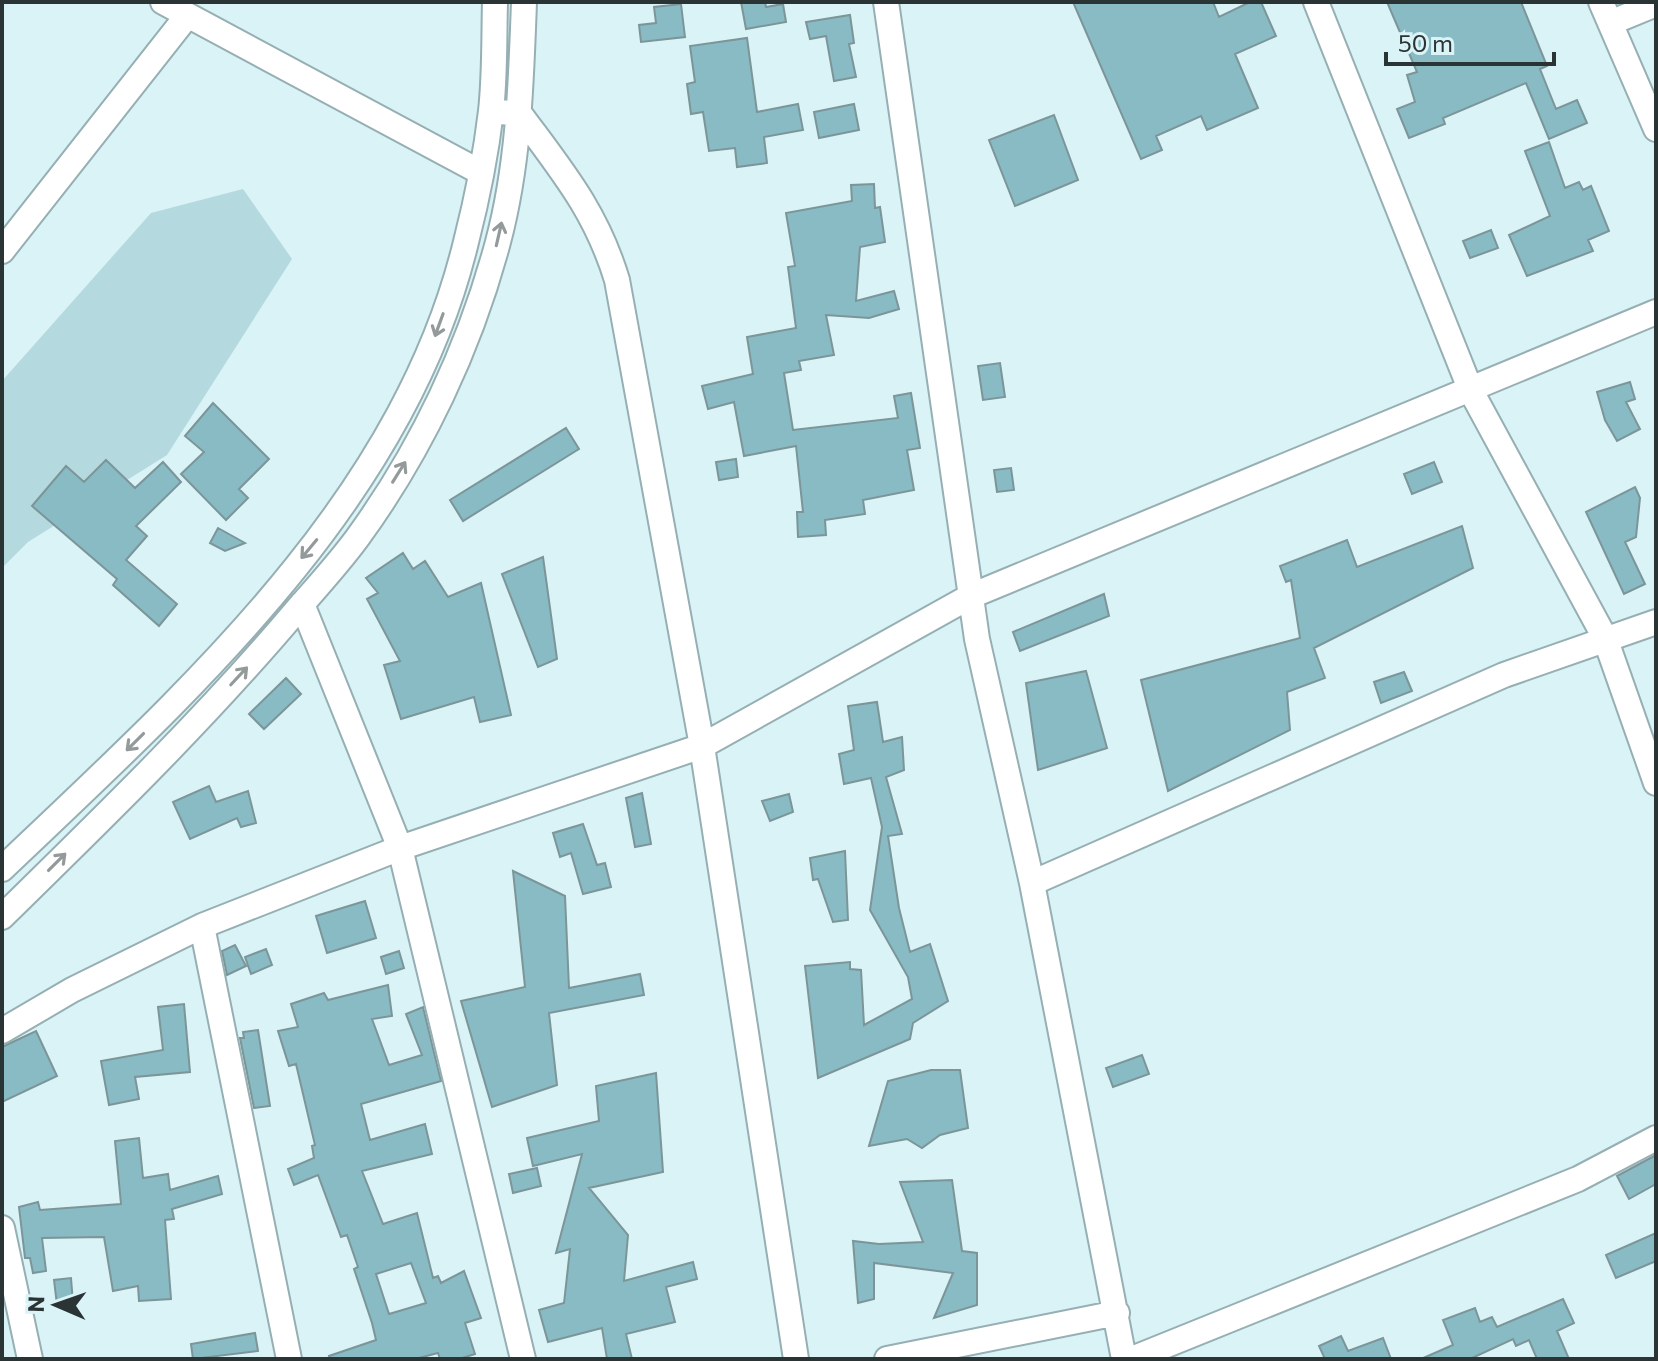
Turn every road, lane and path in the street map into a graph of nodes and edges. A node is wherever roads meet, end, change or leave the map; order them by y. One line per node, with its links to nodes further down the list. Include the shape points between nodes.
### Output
1 (163, 2): 8 (street)
2 (495, 2): 9 (street)
3 (524, 2): 10 (street)
4 (886, 2): 16 (street)
5 (1316, 2): 15 (street)
6 (1656, 4): 7 (street)
7 (1606, 12): 11 (street)
8 (187, 16): 12 (street); 13 (street)
9 (491, 111): 10 (street); 12 (street)
10 (520, 114): 17 (street, one-way to 10, via 358,537 419,442 452,374 498,243); 20 (street, via 587,204 617,280)
11 (1656, 129)
12 (480, 172): 23 (street, one-way to 23, via 466,243 427,356 391,429 334,519 239,632 139,738)
13 (2, 251)
14 (1656, 312): 15 (street)
15 (1471, 391): 16 (street); 19 (street)
16 (971, 596): 20 (street); 24 (street)
17 (302, 604): 22 (street); 25 (street, one-way to 17, via 163,758)
18 (1656, 622): 19 (street)
19 (1605, 638): 21 (street); 24 (street, via 1504,675)
20 (702, 746): 22 (street); 34 (street)
21 (1656, 783)
22 (400, 848): 26 (street); 33 (street)
23 (2, 869)
24 (1032, 883): 30 (street)
25 (2, 917)
26 (202, 926): 27 (street); 32 (street)
27 (2, 1031)
28 (1656, 1138): 37 (street, via 1578,1179)
29 (2, 1228): 31 (street)
30 (1117, 1313): 35 (street); 36 (street)
31 (30, 1359)
32 (289, 1359)
33 (523, 1359)
34 (796, 1359)
35 (887, 1359)
36 (1124, 1359)
37 (1132, 1359)

